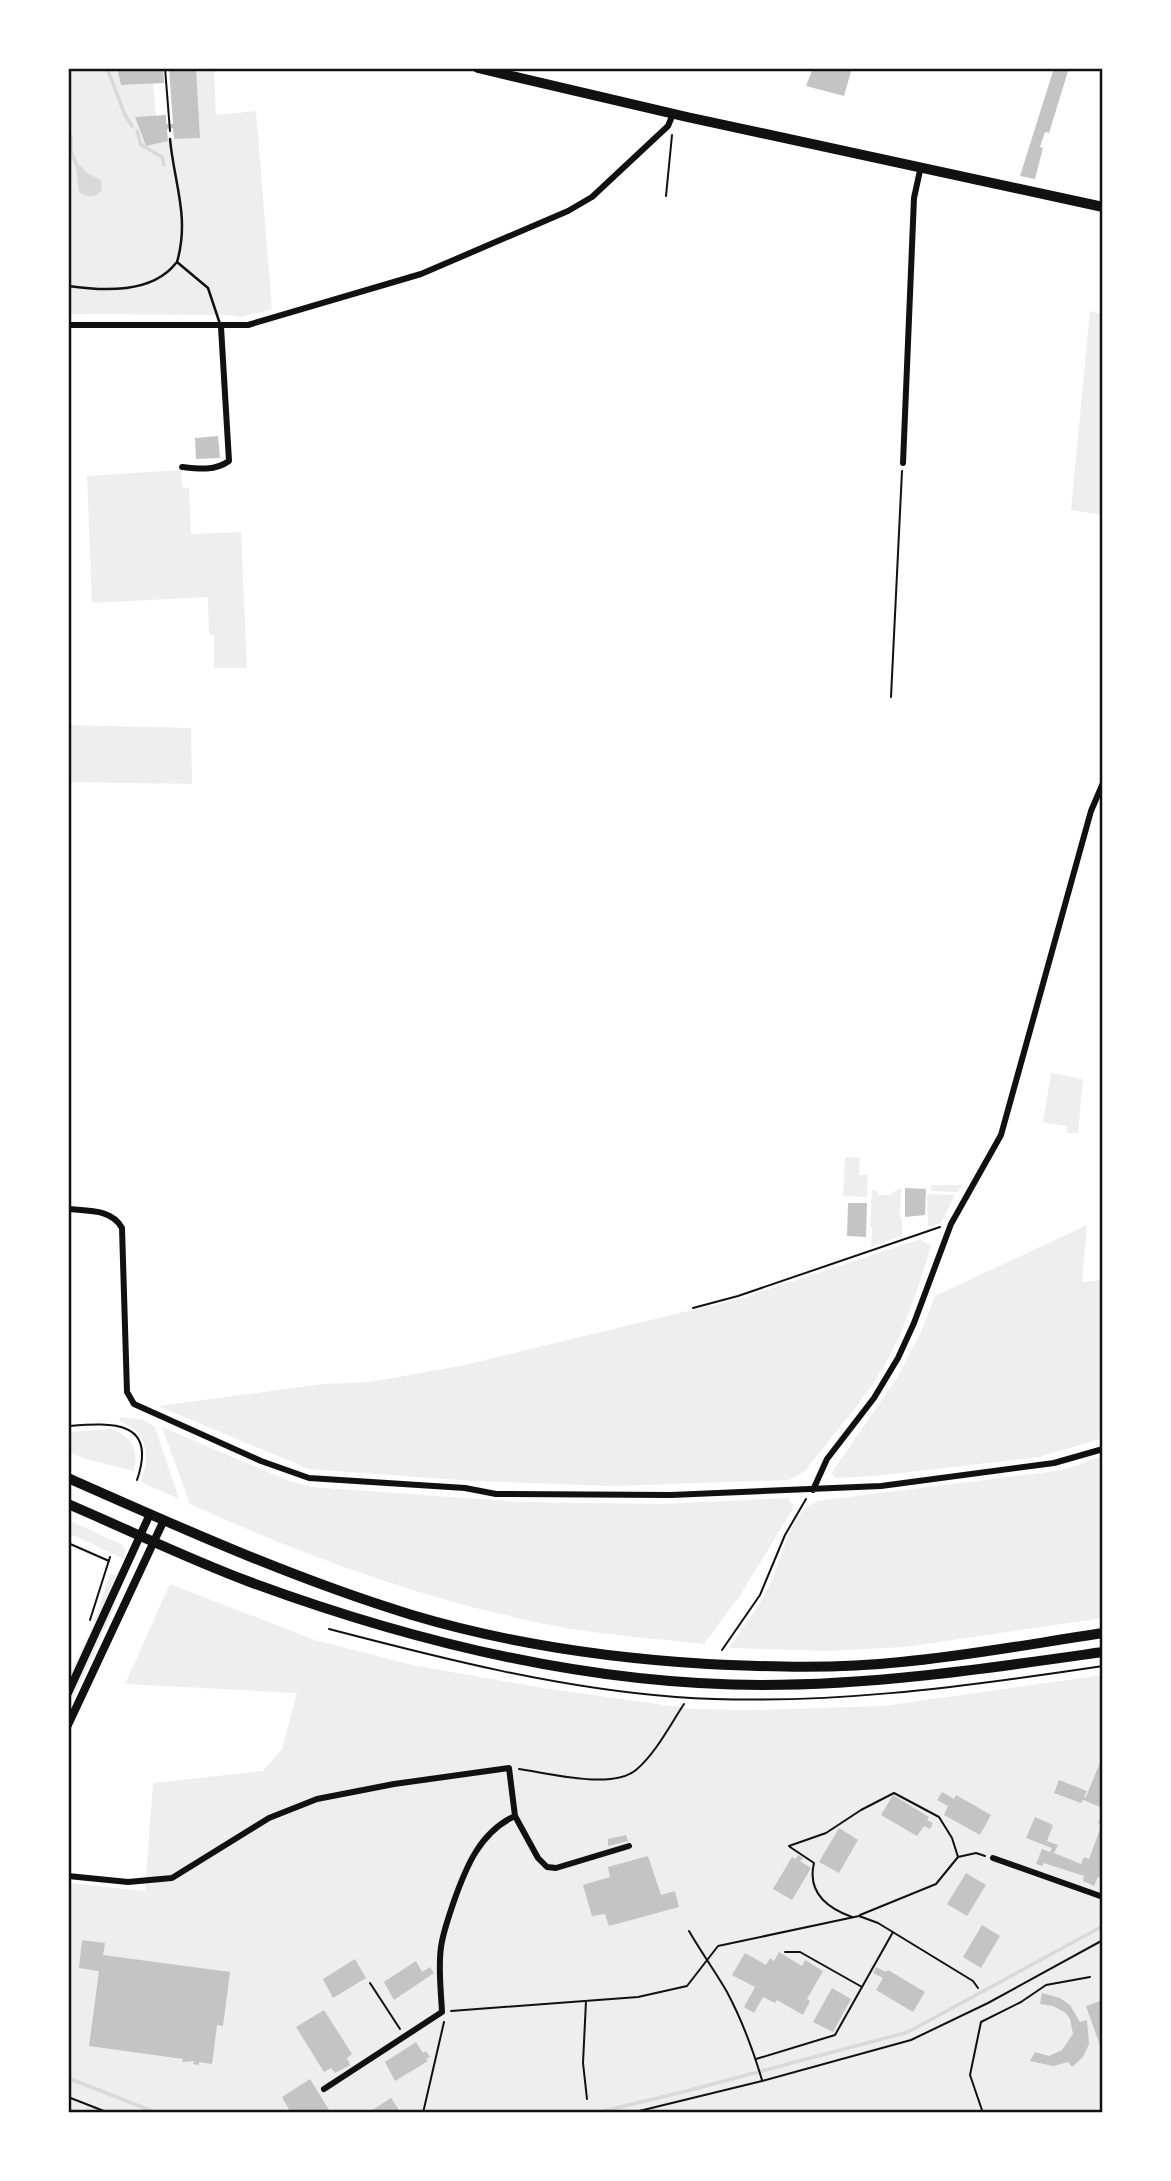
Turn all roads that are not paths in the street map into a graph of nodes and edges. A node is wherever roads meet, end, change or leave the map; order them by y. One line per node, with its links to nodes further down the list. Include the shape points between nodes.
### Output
1 (478, 68): 2 (main road)
2 (673, 114): 4 (main road); 9 (street, via 666,128 593,197 568,211 421,274 247,325)
3 (170, 139): 6 (lane, via 183,214)
4 (921, 166): 5 (main road); 10 (street, via 914,198)
5 (1103, 207)
6 (177, 262): 7 (lane, via 164,276 146,284); 9 (lane, via 208,288)
7 (68, 286)
8 (68, 325): 9 (street)
9 (221, 327): 11 (street, via 229,461 222,467)
10 (903, 463)
11 (182, 467)
12 (1103, 783): 16 (street, via 1091,811 1006,1124 951,1224 898,1358 827,1460)
13 (68, 1209): 16 (street, via 108,1215 122,1228 127,1392 131,1400 261,1461 309,1478 496,1494)
14 (1103, 1449): 16 (street, via 1054,1463 949,1479)
15 (68, 1478): 18 (main road)
16 (813, 1490)
17 (68, 1504): 20 (main road)
18 (150, 1514): 19 (main road); 20 (street)
19 (163, 1520): 21 (street); 22 (main road, via 314,1583 412,1615 577,1653 817,1667 901,1662)
20 (141, 1536): 21 (main road); 24 (street)
21 (154, 1542): 23 (main road, via 292,1597 396,1629 502,1655 634,1676 810,1684 942,1675); 25 (street)
22 (1103, 1633)
23 (1103, 1652)
24 (68, 1692)
25 (68, 1725)
26 (515, 1816): 27 (street, via 547,1867); 29 (street, via 509,1768 317,1799 269,1818 172,1878 128,1882); 31 (street, via 479,1845 466,1868 440,1948 442,2012)
27 (629, 1846)
28 (993, 1858): 30 (street)
29 (68, 1876)
30 (1103, 1896)
31 (324, 2089)

